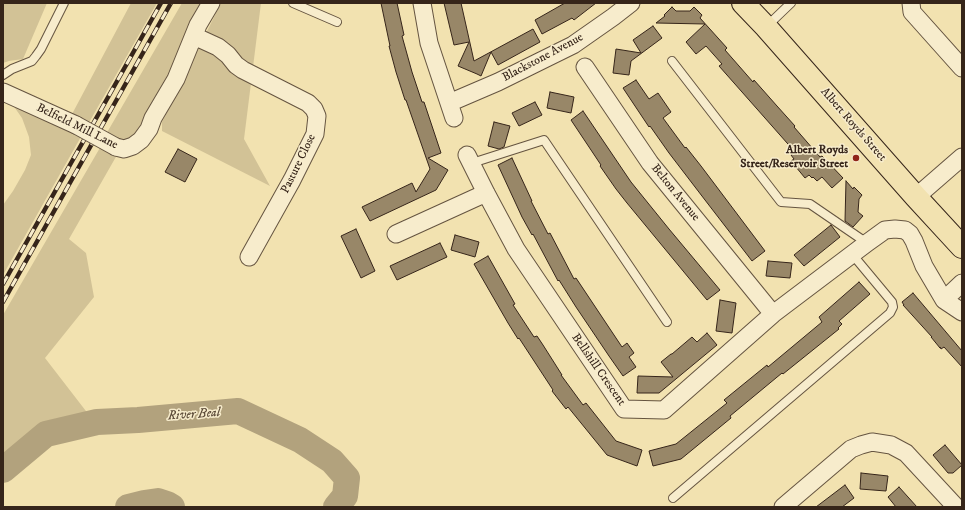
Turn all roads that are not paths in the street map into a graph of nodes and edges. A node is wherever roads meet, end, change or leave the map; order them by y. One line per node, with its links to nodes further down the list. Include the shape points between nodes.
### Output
1 (64, 3): 15 (lane, via 41,49 32,61)
2 (211, 3): 11 (street, Belfield Mill Lane)
3 (293, 3): 9 (lane)
4 (422, 3): 5 (street, Blackstone Avenue, via 430,43 452,110 498,82 573,45)
5 (630, 3)
6 (742, 3): 10 (main road, Albert Royds Street)
7 (791, 3): 10 (lane)
8 (911, 3): 14 (street, via 912,12)
9 (337, 22)
10 (766, 27): 20 (main road, Albert Royds Street)
11 (194, 36): 16 (street, Belfield Mill Lane, bridge, via 176,80 149,129 141,140 124,149 116,148 76,125); 25 (street, Pasture Close, via 218,48 243,70 308,103 317,116 315,134)
12 (672, 62): 22 (lane, via 781,202 810,204)
13 (585, 67): 29 (street, Belton Avenue, via 650,163)
14 (962, 68)
15 (3, 75)
16 (3, 92)
17 (962, 157): 20 (street)
18 (470, 159): 19 (street, Bellshill Crescent); 30 (lane, via 544,140)
19 (486, 193): 21 (street); 29 (street, Bellshill Crescent, via 516,250 624,409 664,410)
20 (916, 196): 23 (main road, Albert Royds Street)
21 (396, 234)
22 (867, 243): 24 (street, Bellshill Crescent); 27 (street, Bellshill Crescent, via 885,230 905,230 914,241 924,266)
23 (962, 247)
24 (852, 254): 29 (street, Bellshill Crescent); 31 (lane, via 892,302 890,313)
25 (249, 257)
26 (962, 282): 27 (street)
27 (944, 300): 28 (street)
28 (962, 312)
29 (773, 314)
30 (667, 322)
31 (673, 498)
32 (783, 507): 33 (street, via 851,449 872,442 891,445 906,453)
33 (956, 507)

